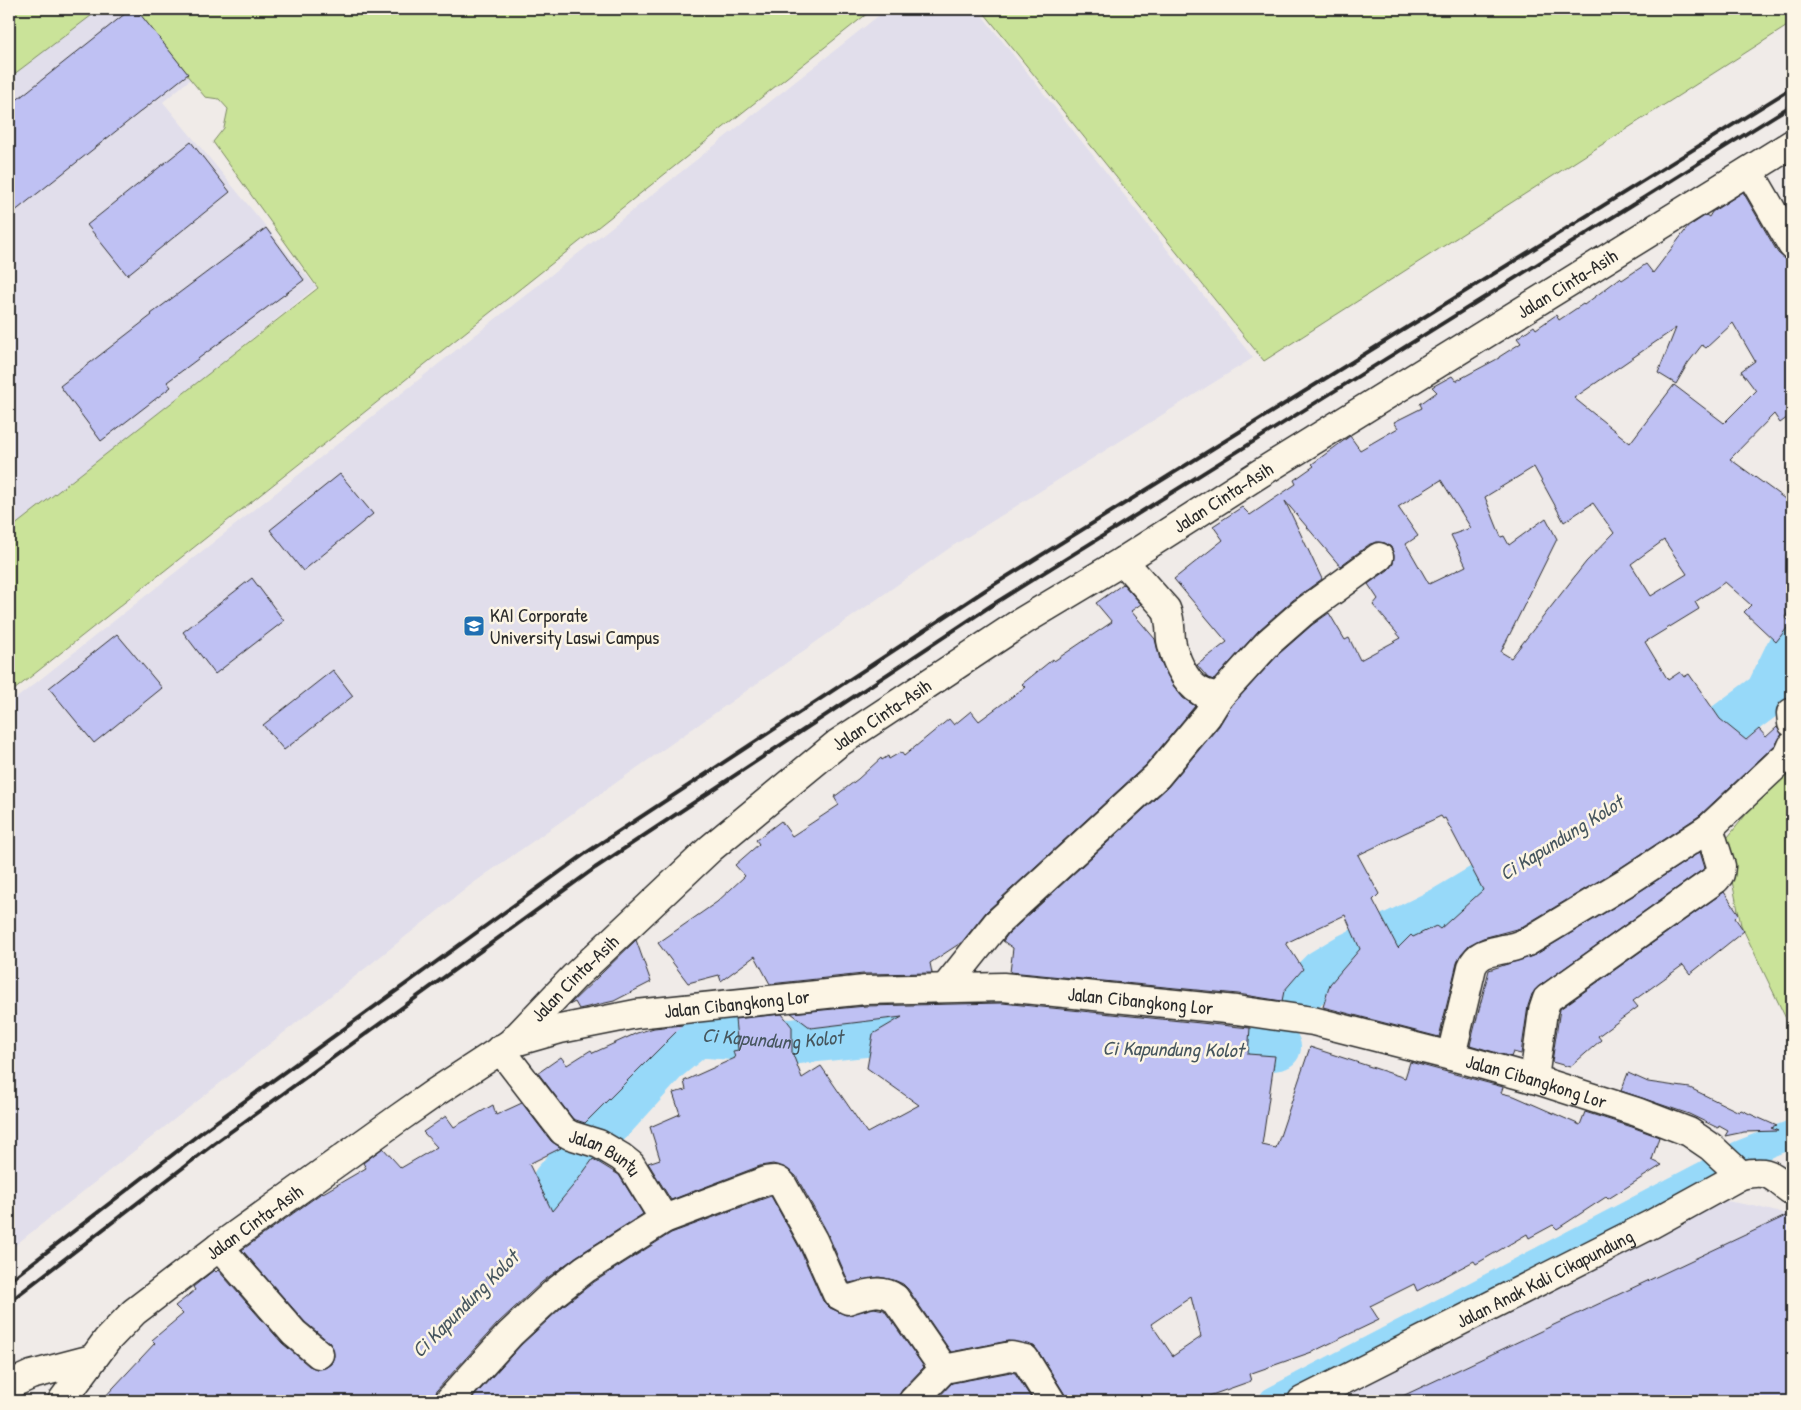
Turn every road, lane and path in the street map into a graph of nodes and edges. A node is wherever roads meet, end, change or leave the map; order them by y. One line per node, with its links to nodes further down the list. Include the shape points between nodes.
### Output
1 (1792, 144): 2 (street, Jalan Cinta-Asih)
2 (1749, 171): 3 (street); 5 (street, Jalan Cinta-Asih)
3 (1792, 245)
4 (1379, 557): 6 (street, via 1296,618 1269,642)
5 (1123, 561): 6 (street, via 1166,609 1175,654 1190,683 1203,693); 10 (street, Jalan Cinta-Asih, via 956,664 802,771 711,848)
6 (1219, 697): 9 (street, via 1157,776 997,923)
7 (1792, 746): 8 (street, via 1789,753)
8 (1709, 828): 11 (street, via 1527,942 1480,956 1472,965); 12 (street, via 1720,874 1547,999)
9 (946, 987): 10 (street, Jalan Cibangkong Lor, via 865,990 636,1014 560,1029); 11 (street, Jalan Cibangkong Lor, via 1003,987 1236,1010 1313,1021)
10 (506, 1046): 15 (street, Jalan Buntu, via 558,1126 570,1136 592,1142 631,1165); 16 (street, Jalan Cinta-Asih)
11 (1451, 1056): 12 (street, Jalan Cibangkong Lor)
12 (1534, 1079): 13 (street, Jalan Cibangkong Lor, via 1688,1132)
13 (1731, 1166): 14 (street, Jalan Anak Kali Cikapundung, via 1770,1174); 25 (street, Jalan Anak Kali Cikapundung, via 1652,1224)
14 (1790, 1189)
15 (664, 1219): 19 (street, via 765,1181 778,1180 813,1240 838,1294 848,1300 876,1292 890,1294); 22 (street, via 592,1264 554,1294 510,1334)
16 (219, 1247): 17 (street, via 294,1333); 18 (street, Jalan Cinta-Asih, via 134,1312)
17 (319, 1354)
18 (92, 1359): 20 (street, via 31,1375); 21 (street, Jalan Cinta-Asih)
19 (944, 1369): 23 (street); 24 (street, via 1011,1356 1021,1357)
20 (9, 1385)
21 (62, 1401)
22 (449, 1401)
23 (913, 1401)
24 (1051, 1401)
25 (1302, 1401)

